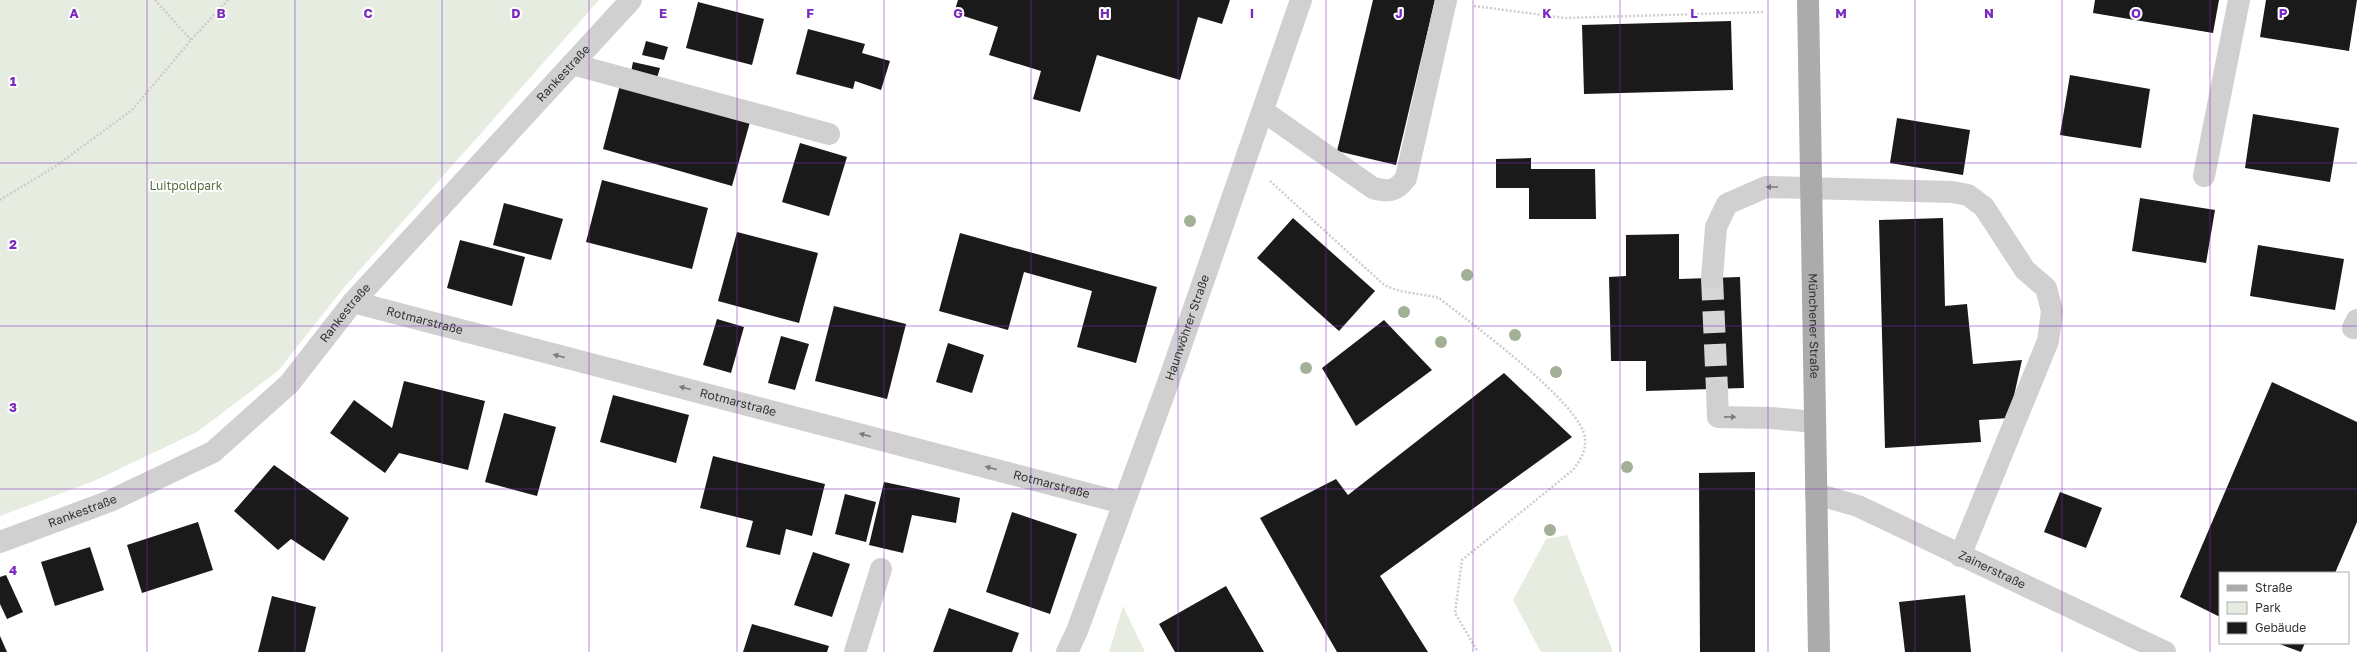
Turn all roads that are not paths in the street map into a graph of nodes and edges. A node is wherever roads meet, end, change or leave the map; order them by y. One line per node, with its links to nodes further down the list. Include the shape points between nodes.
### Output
1 (631, 0): 6 (street, Rankestraße)
2 (1301, 0): 7 (street, Haunwöhrer Straße)
3 (1808, 0): 10 (main road, Münchener Straße)
4 (2239, 0): 9 (street)
5 (1445, 1): 7 (street, via 1406,178 1399,188 1388,192 1373,188)
6 (572, 64): 8 (street); 12 (street, Rankestraße)
7 (1264, 111): 16 (street, Haunwöhrer Straße)
8 (829, 134)
9 (2204, 176)
10 (1811, 188): 11 (street, one-way to 11, via 1766,187 1726,204 1716,227); 14 (main road, Münchener Straße); 18 (street, via 1952,192 1968,195 1984,207 2025,270 2046,288 2052,311 2048,340)
11 (1712, 278)
12 (353, 302): 16 (street, Rotmarstraße, one-way to 12); 17 (street, Rankestraße, via 289,384 213,452 110,501)
13 (1717, 390): 14 (street, one-way to 14, via 1718,417)
14 (1815, 422): 15 (main road, Münchener Straße)
15 (1816, 494): 18 (street, Zainerstraße, via 1858,506); 22 (main road, Münchener Straße)
16 (1123, 503): 21 (street, Haunwöhrer Straße)
17 (0, 542)
18 (1960, 556): 23 (street, Zainerstraße)
19 (881, 569): 20 (street)
20 (855, 652)
21 (1067, 652)
22 (1819, 652)
23 (2165, 652)

